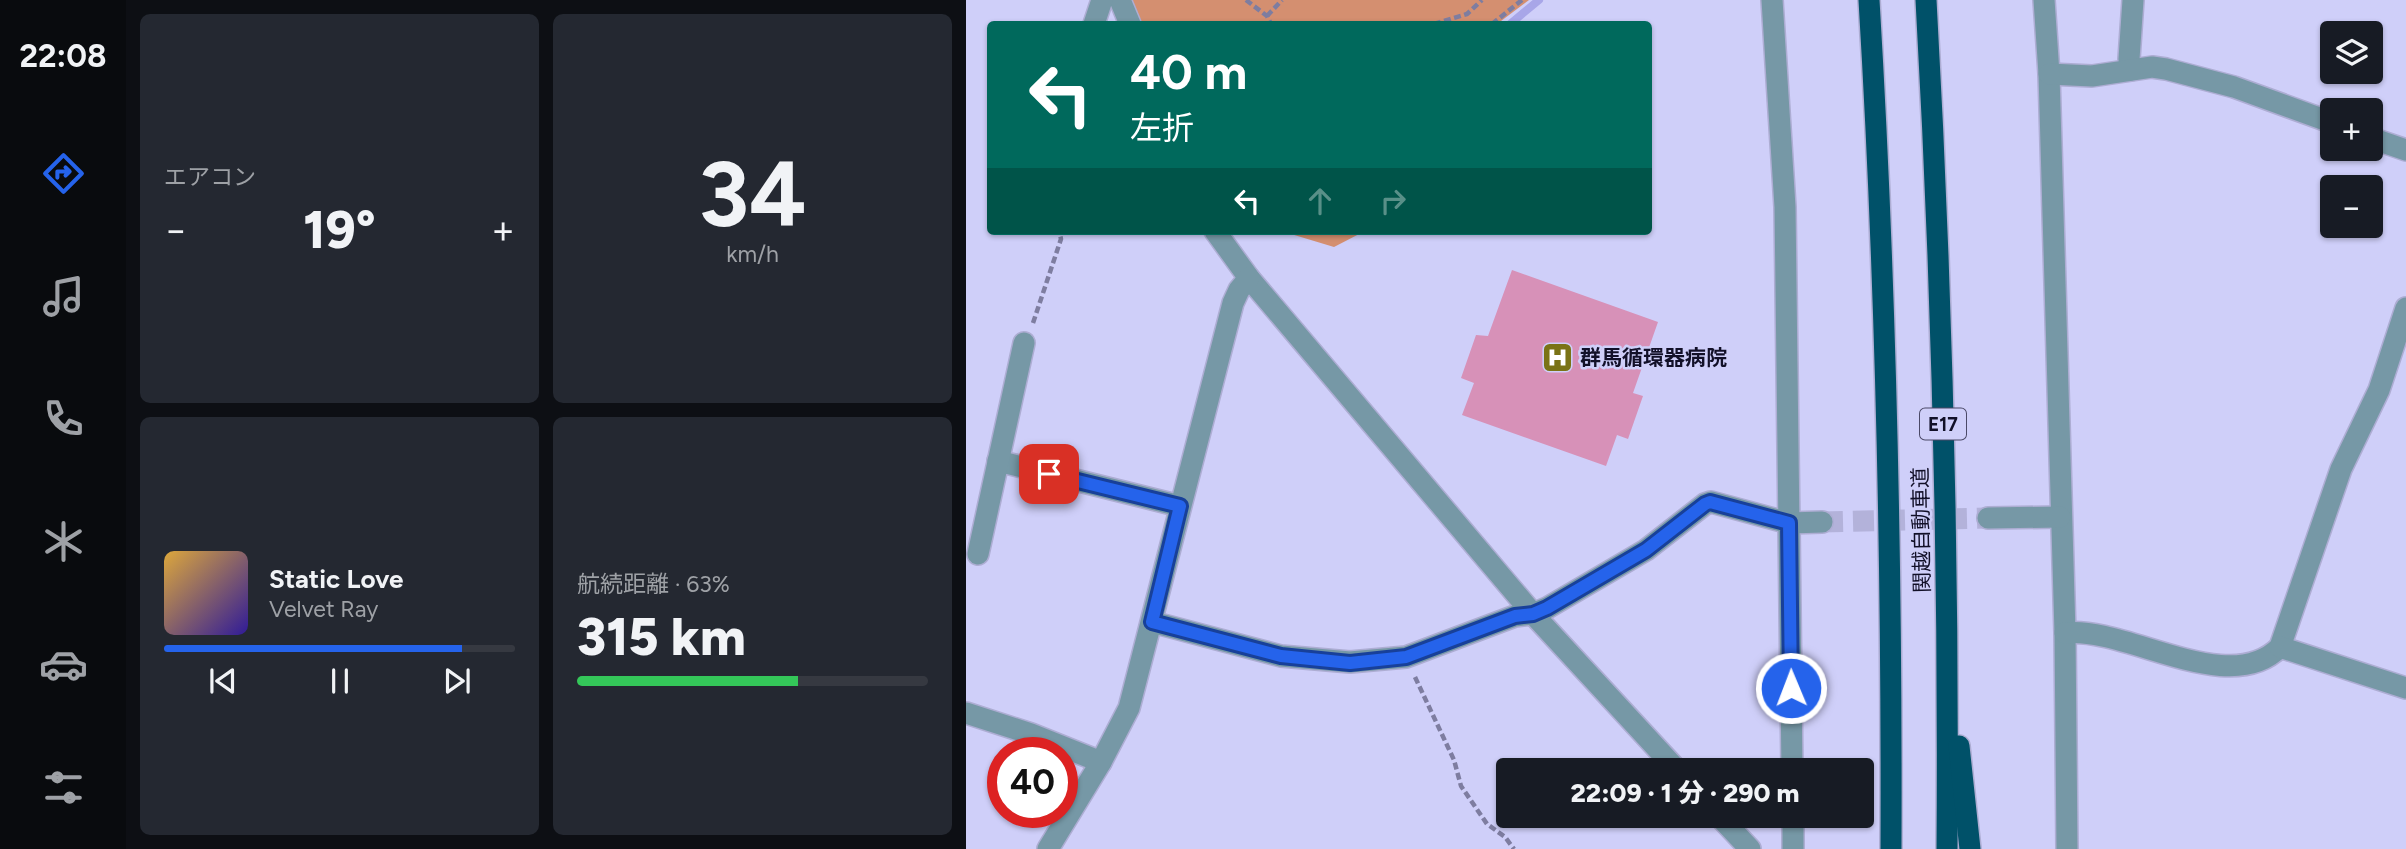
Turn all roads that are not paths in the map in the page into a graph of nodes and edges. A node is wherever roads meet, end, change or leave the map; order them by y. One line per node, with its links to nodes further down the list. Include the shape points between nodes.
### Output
1 (1102, 0): 8 (street)
2 (1120, 0): 9 (street)
3 (1772, 0): 24 (street, via 1785,208)
4 (1869, 0): 41 (highway, 関越自動車道, via 1889,491)
5 (1926, 0): 29 (highway, 関越自動車道 / E17, via 1936,168)
6 (2043, 0): 11 (street)
7 (2133, 0): 10 (street)
8 (1095, 21)
9 (1129, 21)
10 (2131, 70): 11 (street, via 2092,76); 12 (street, via 2152,67 2185,73)
11 (2049, 74): 21 (street)
12 (2320, 118)
13 (2383, 142): 14 (street)
14 (2406, 150)
15 (1218, 235): 16 (street)
16 (1249, 278): 20 (street, via 1233,303); 26 (street)
17 (2406, 308): 30 (street, via 2379,390 2341,469)
18 (1024, 343): 19 (street)
19 (998, 461): 20 (street); 25 (street)
20 (1180, 506): 27 (street)
21 (2060, 517): 22 (street); 28 (street)
22 (1988, 519)
23 (1822, 522): 24 (street)
24 (1789, 523): 26 (street, via 1710,502 1646,550); 34 (street)
25 (978, 554)
26 (1533, 614): 27 (street, via 1515,616 1406,657 1350,663 1281,656); 33 (street)
27 (1152, 622): 35 (street, via 1129,708)
28 (2065, 633): 30 (street, via 2113,638 2220,664 2253,663); 44 (street)
29 (1949, 643): 42 (highway, 関越自動車道 / E17); 43 (highway)
30 (2280, 647): 31 (street)
31 (2406, 688)
32 (966, 713): 35 (street)
33 (1666, 758)
34 (1792, 758)
35 (1101, 762): 38 (street)
36 (1730, 828): 39 (street)
37 (1793, 828): 40 (street)
38 (1048, 849)
39 (1750, 849)
40 (1793, 849)
41 (1891, 849)
42 (1947, 849)
43 (1970, 849)
44 (2067, 849)

